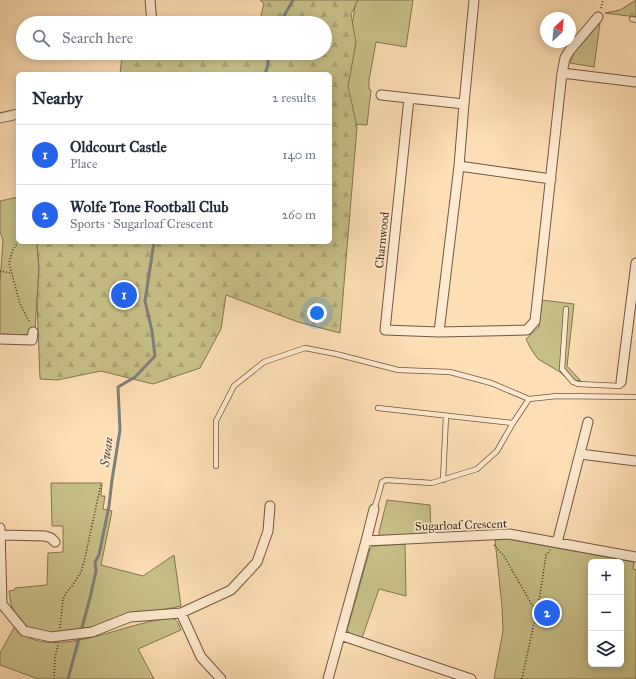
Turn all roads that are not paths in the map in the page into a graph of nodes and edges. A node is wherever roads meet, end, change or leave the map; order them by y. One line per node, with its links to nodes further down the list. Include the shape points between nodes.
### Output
1 (150, 0): 3 (street)
2 (474, 0): 9 (street)
3 (151, 16)
4 (598, 17): 5 (street, Charnwood, via 570,50 565,58)
5 (562, 73): 6 (street); 13 (street, Charnwood)
6 (636, 82)
7 (381, 95): 8 (street)
8 (409, 98): 9 (street); 17 (street, Charnwood, via 385,330)
9 (464, 104): 12 (street)
10 (16, 114): 11 (street)
11 (0, 118)
12 (459, 166): 13 (street); 17 (street)
13 (551, 179): 17 (street, Charnwood, via 535,321 527,330)
14 (636, 263): 19 (street)
15 (566, 309): 19 (lane, via 562,370 578,384 620,386)
16 (33, 332): 18 (street, via 32,340)
17 (439, 332)
18 (0, 339)
19 (622, 382)
20 (636, 397): 21 (lane, via 557,396)
21 (529, 399): 25 (lane); 28 (lane, via 491,383 450,372 398,370 305,348 264,362 234,386 216,421)
22 (378, 408): 23 (lane)
23 (446, 416): 25 (lane); 29 (lane)
24 (588, 422): 26 (street)
25 (513, 423): 29 (lane, via 497,451 477,468)
26 (580, 454): 27 (street); 35 (street)
27 (636, 461)
28 (216, 466)
29 (443, 480): 31 (lane, via 432,483 386,480 382,482)
30 (270, 506): 38 (street, via 268,531 256,562 230,590)
31 (374, 509): 33 (street)
32 (0, 532): 34 (street, via 45,536); 37 (street)
33 (366, 541): 35 (street, Sugarloaf Crescent, via 509,534); 39 (street)
34 (55, 542)
35 (557, 543): 36 (street, Sugarloaf Crescent)
36 (636, 556)
37 (1, 604): 38 (street, via 24,631 51,637 92,632 130,618)
38 (181, 613): 40 (street, via 201,657)
39 (340, 635): 41 (street); 42 (street)
40 (221, 679)
41 (328, 679)
42 (471, 679)

